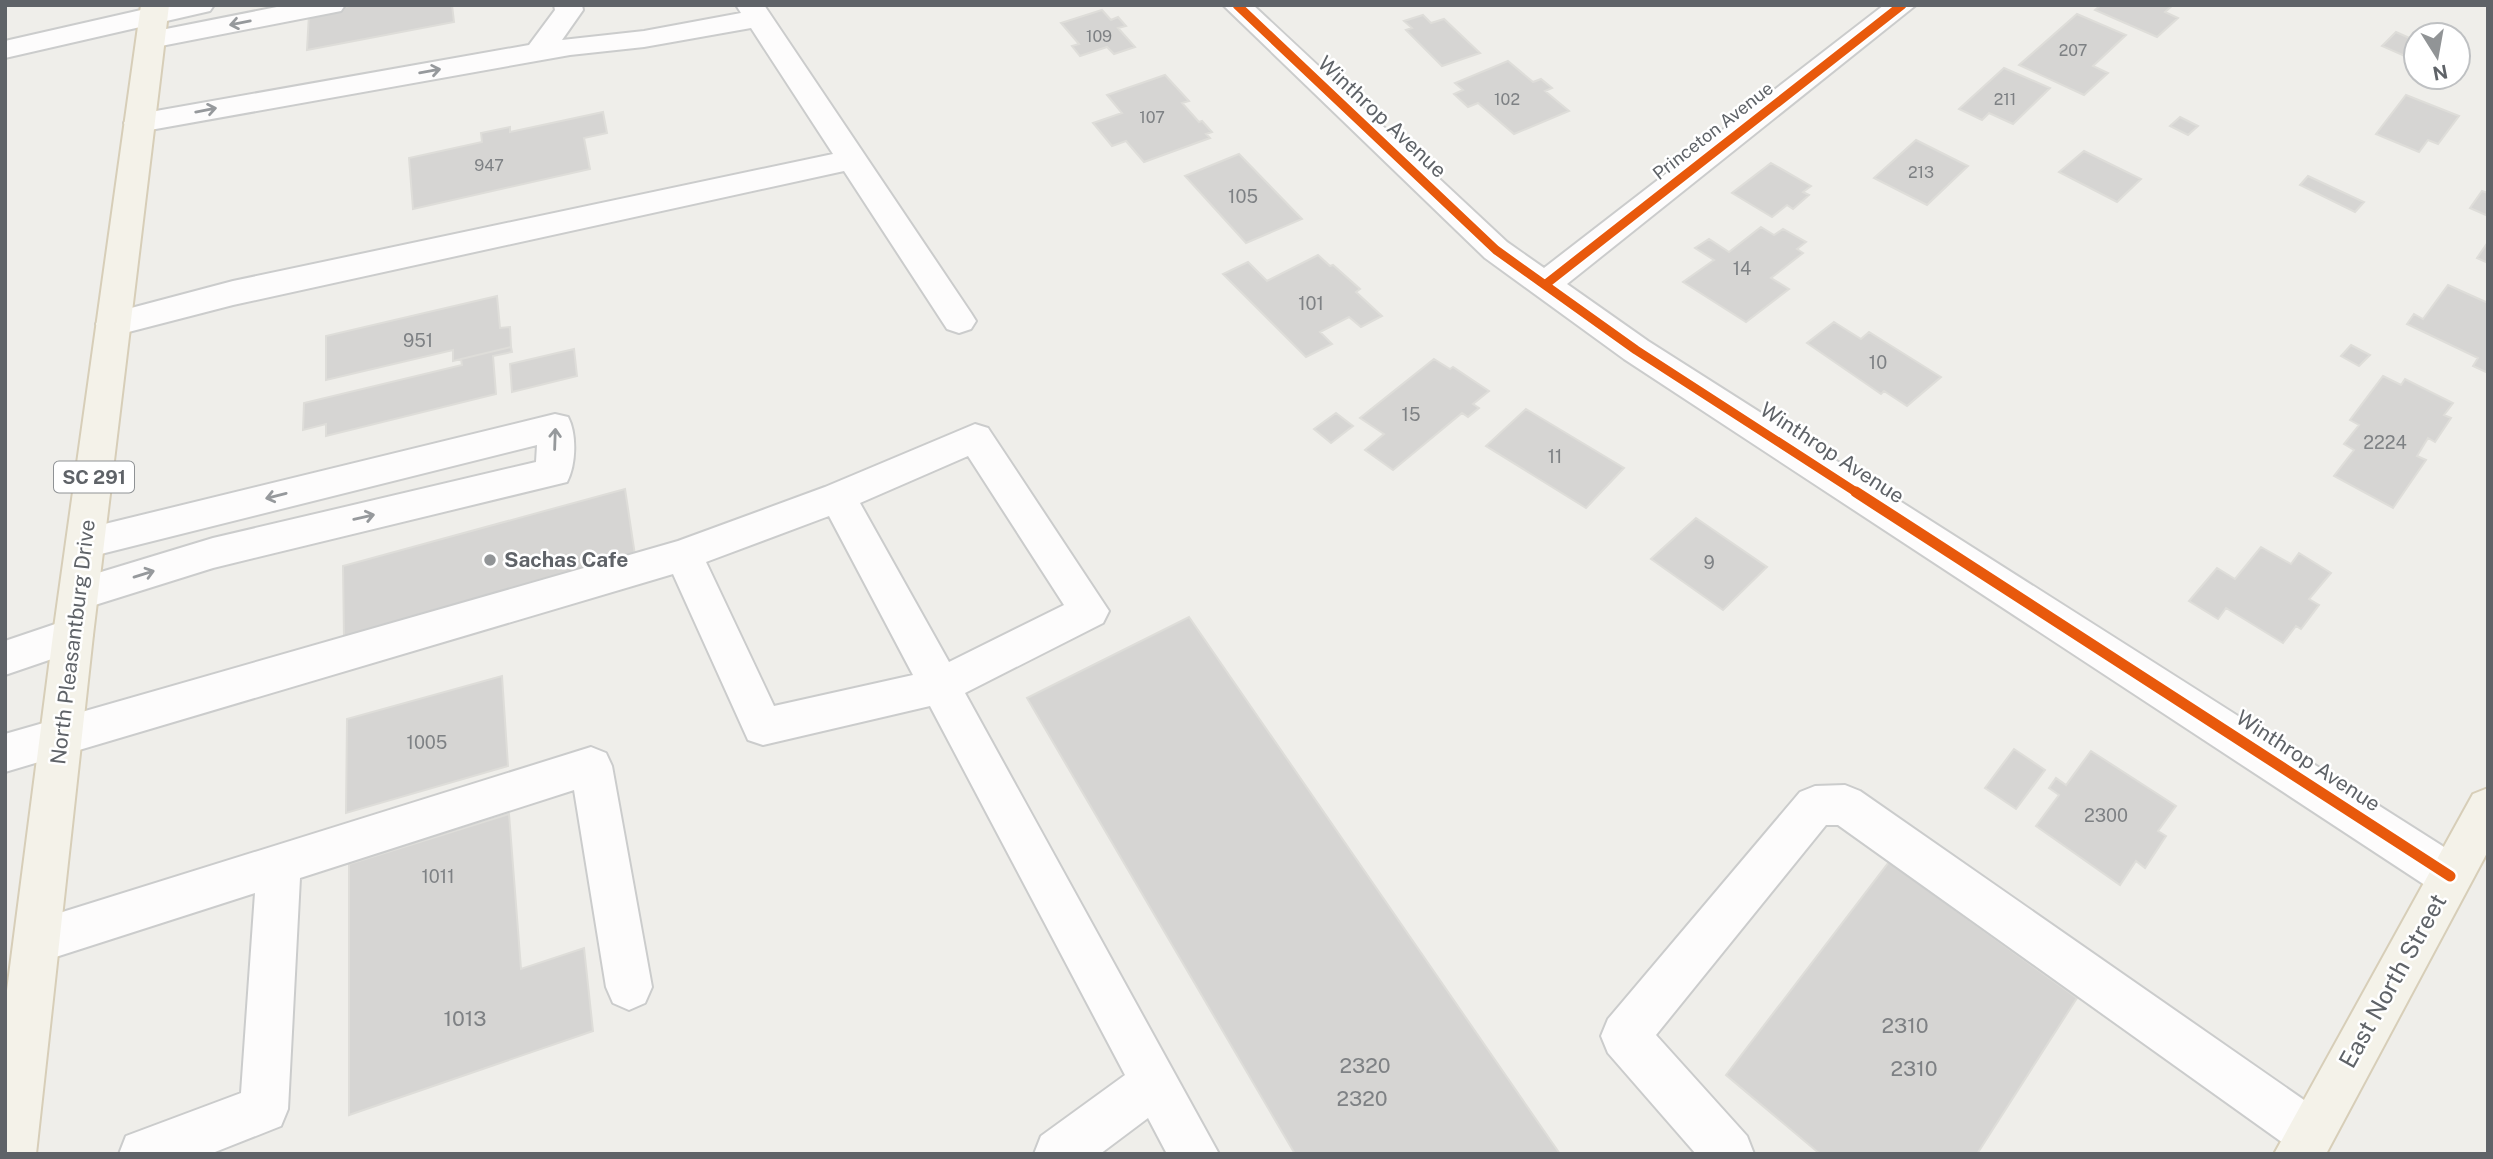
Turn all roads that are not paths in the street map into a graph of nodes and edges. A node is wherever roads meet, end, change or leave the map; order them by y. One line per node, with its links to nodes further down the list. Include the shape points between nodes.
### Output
1 (200, 5): 7 (street)
2 (331, 5): 7 (street, one-way to 7)
3 (568, 5): 9 (street)
4 (1237, 5): 12 (street, Winthrop Avenue, via 1496,250)
5 (1902, 5): 12 (street, Princeton Avenue)
6 (754, 11): 9 (street, via 644,39); 11 (street)
7 (153, 20): 8 (street); 10 (main road, North Pleasantburg Drive / SC 291)
8 (5, 50)
9 (539, 52): 10 (street, one-way to 9)
10 (139, 123): 14 (main road, North Pleasantburg Drive / SC 291)
11 (851, 160): 13 (street); 14 (street, via 233,293)
12 (1546, 284): 25 (street, Winthrop Avenue, via 1636,350)
13 (959, 321)
14 (113, 324): 16 (main road, North Pleasantburg Drive / SC 291)
15 (838, 497): 17 (street); 20 (street); 20 (street, via 975,438 1089,611)
16 (85, 543): 18 (main road, North Pleasantburg Drive / SC 291); 18 (street, one-way to 16, via 214,553 554,472 555,427)
17 (684, 555): 20 (street, via 763,727); 21 (street)
18 (76, 615): 19 (street); 21 (main road, North Pleasantburg Drive / SC 291)
19 (5, 658)
20 (940, 686): 29 (street)
21 (61, 735): 22 (street); 26 (main road, North Pleasantburg Drive / SC 291)
22 (5, 753)
23 (2488, 808): 25 (main road, East North Street)
24 (279, 864): 26 (street); 27 (street, via 591,766); 32 (street, via 264,1109)
25 (2450, 876): 30 (main road, East North Street)
26 (37, 941): 28 (main road, North Pleasantburg Drive / SC 291)
27 (629, 986)
28 (15, 1048): 31 (main road, North Pleasantburg Drive / SC 291)
29 (1155, 1082): 33 (street); 34 (street)
30 (2304, 1143): 35 (street, via 1845,805 1815,806 1626,1036)
31 (11, 1154)
32 (144, 1154)
33 (1059, 1154)
34 (1194, 1154)
35 (1729, 1154)

